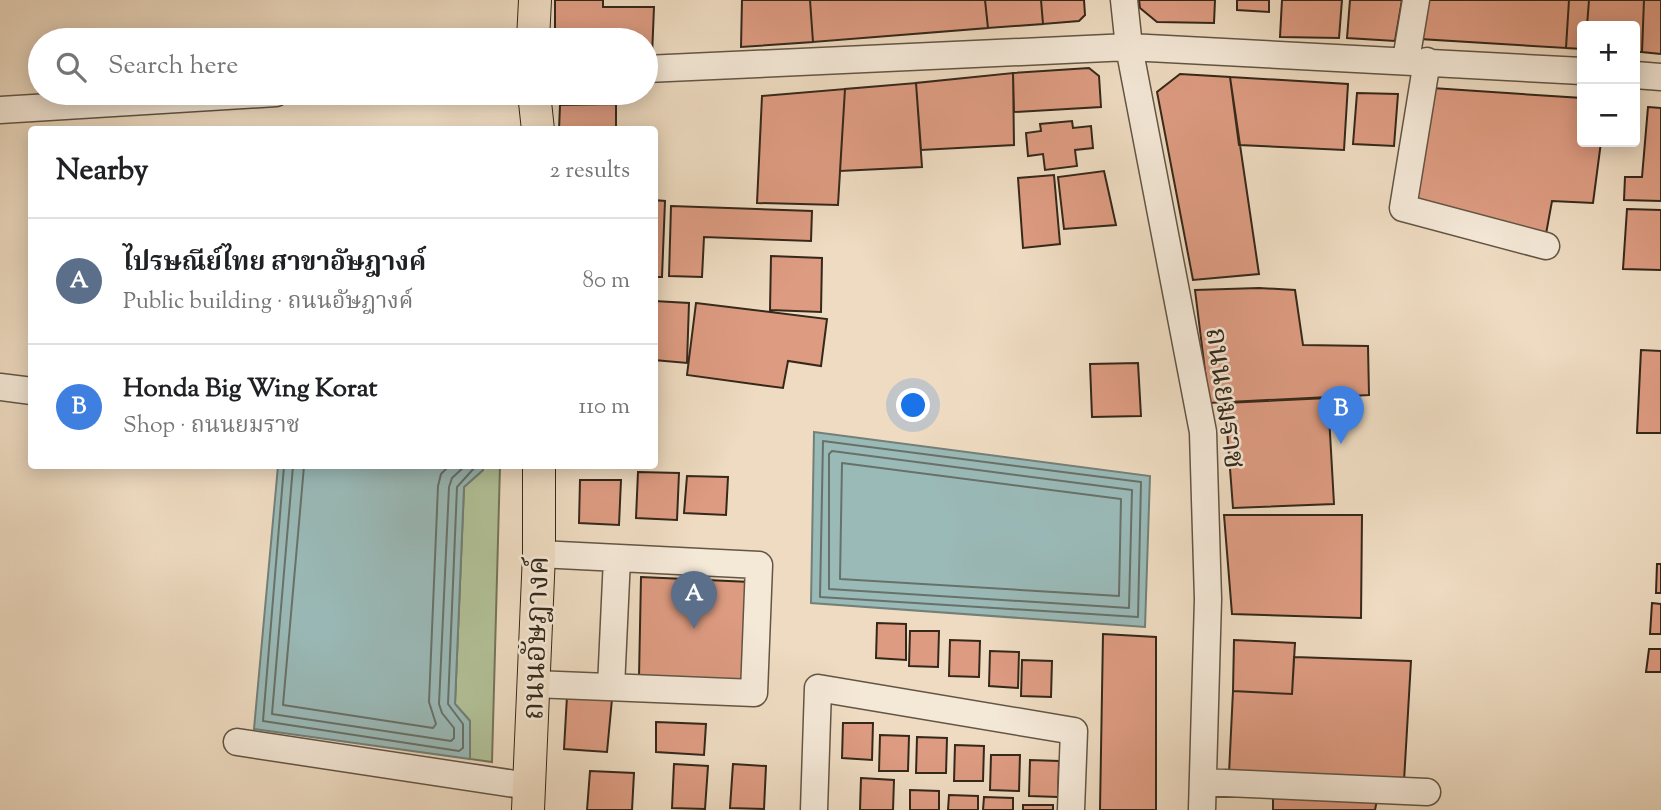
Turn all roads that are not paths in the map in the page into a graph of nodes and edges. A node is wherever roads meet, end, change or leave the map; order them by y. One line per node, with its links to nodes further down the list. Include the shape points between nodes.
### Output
1 (535, 0): 4 (main road)
2 (1124, 0): 5 (street, ถนนยมราช)
3 (1416, 0): 6 (street)
4 (534, 28)
5 (1129, 47): 6 (street); 7 (street); 24 (street, ถนนยมราช, via 1203,432 1208,600)
6 (1417, 61): 8 (street); 15 (street, via 1403,208)
7 (658, 68)
8 (1577, 71)
9 (1640, 75): 10 (street)
10 (1661, 77)
11 (81, 105): 13 (street)
12 (535, 105): 14 (main road)
13 (0, 110)
14 (538, 126)
15 (1546, 246)
16 (0, 387): 17 (street)
17 (28, 390)
18 (539, 469): 19 (main road, ถนนอัษฎางค์)
19 (539, 554): 20 (street); 21 (main road, ถนนอัษฎางค์)
20 (617, 558): 22 (street); 22 (street, via 759,565 754,694)
21 (534, 684): 22 (street); 26 (main road, ถนนอัษฎางค์)
22 (611, 687)
23 (237, 741): 26 (street)
24 (1203, 782): 25 (street); 29 (street, ถนนยมราช)
25 (1427, 792)
26 (528, 798)
27 (814, 810): 28 (street, via 818,688 1074,731)
28 (1071, 810)
29 (1202, 810)

